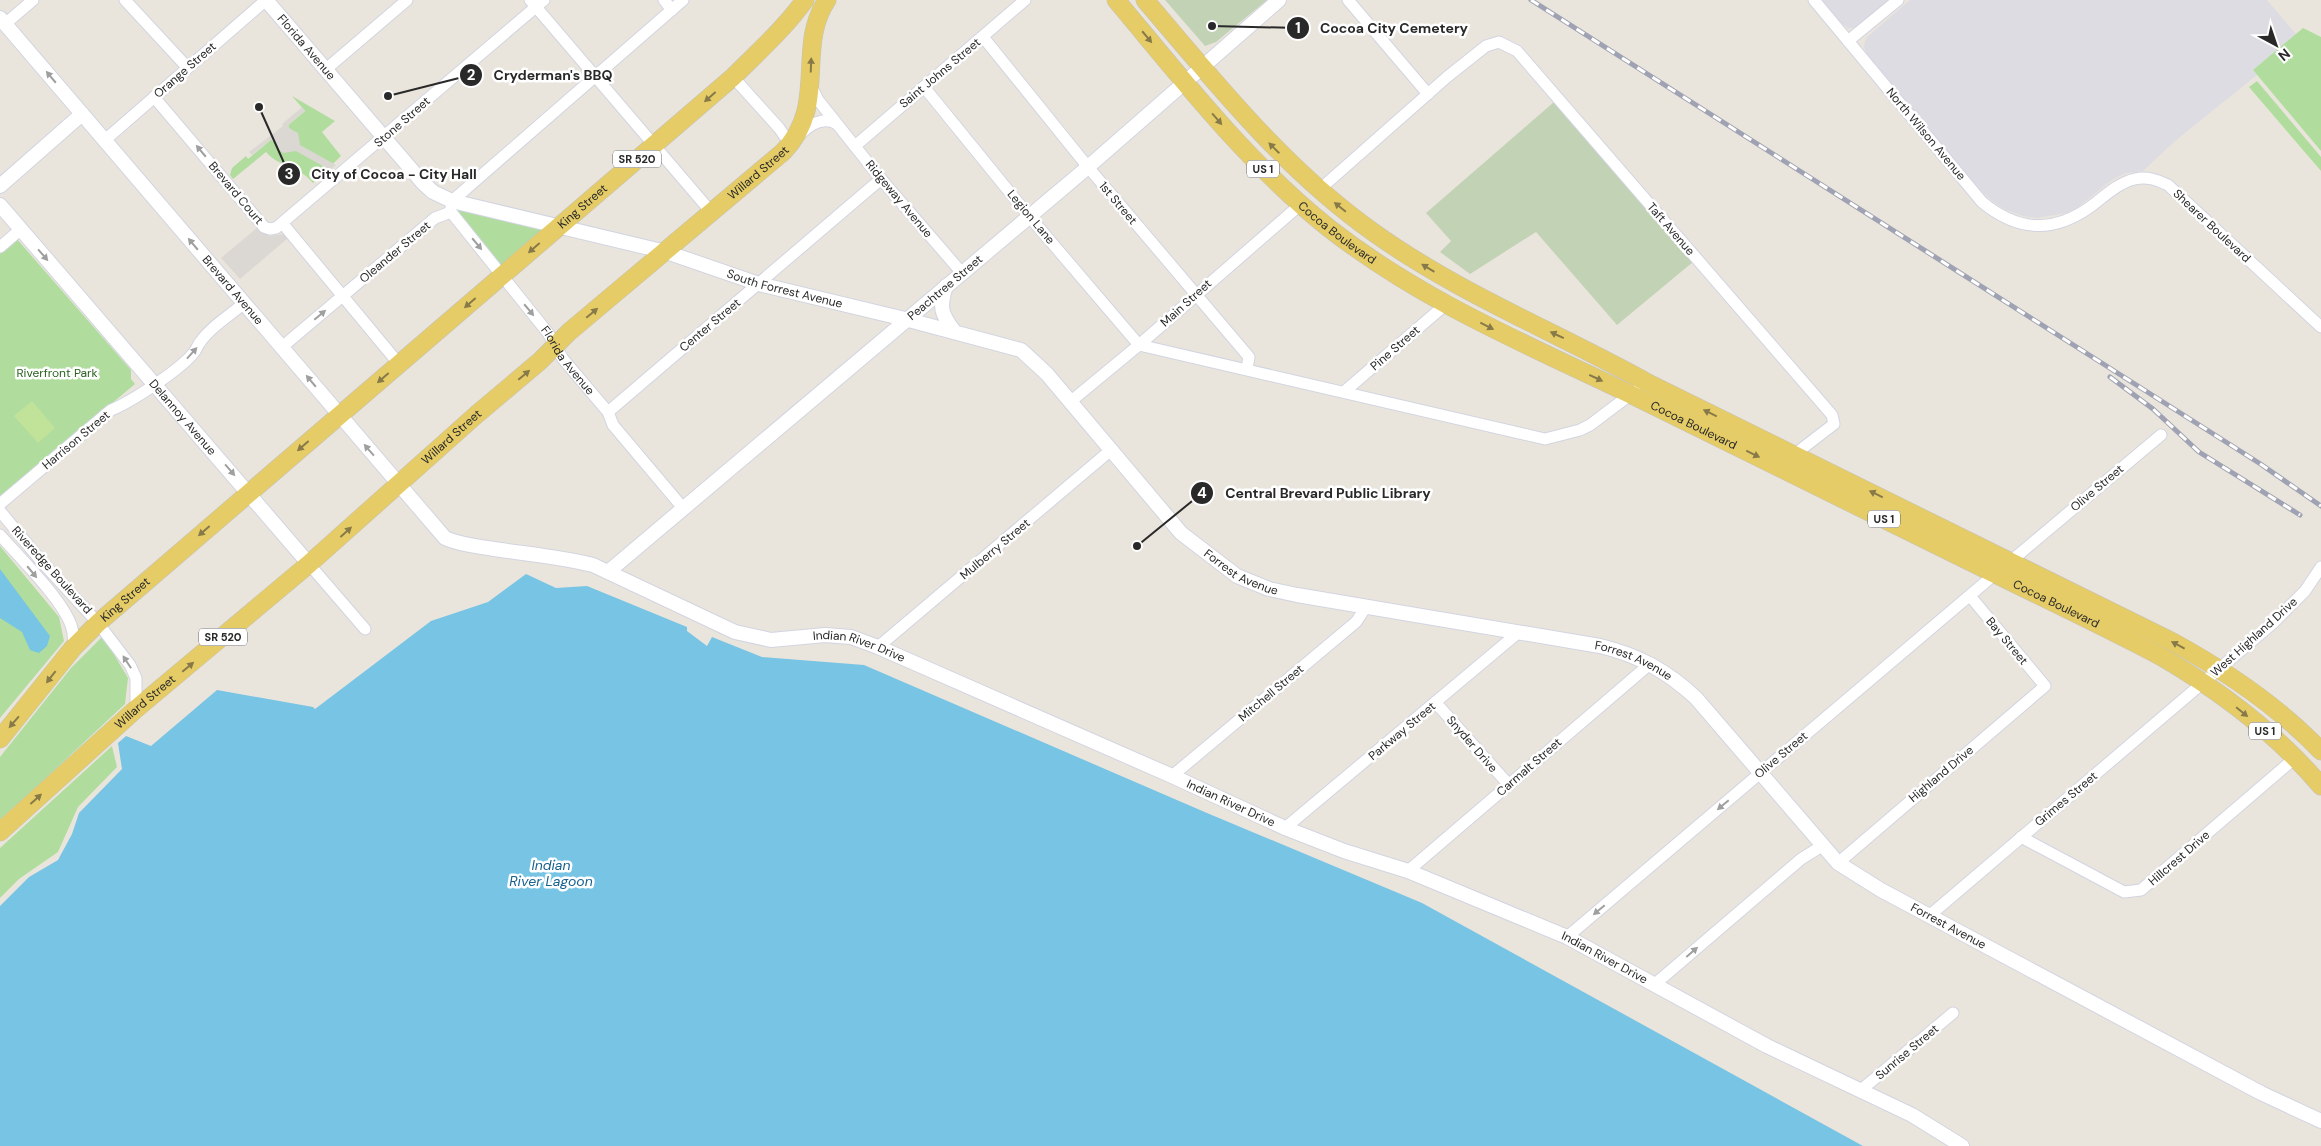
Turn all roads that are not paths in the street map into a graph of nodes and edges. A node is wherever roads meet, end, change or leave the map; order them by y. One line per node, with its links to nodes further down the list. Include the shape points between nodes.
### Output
1 (33, 0): 18 (street)
2 (266, 0): 21 (street, Orange Street); 23 (street, Florida Avenue)
3 (407, 0): 23 (street)
4 (664, 0): 17 (street)
5 (683, 0): 17 (street, Oleander Street)
6 (805, 0): 25 (main road, King Street / SR 520)
7 (826, 0): 27 (main road, Willard Street / SR 520, one-way to 7, via 813,32)
8 (1026, 0): 19 (street, Saint Johns Street)
9 (1116, 0): 26 (main road, Cocoa Boulevard / US 1, one-way to 26)
10 (1145, 0): 22 (main road, Cocoa Boulevard / US 1)
11 (1279, 0): 22 (street, Peachtree Street)
12 (1348, 0): 29 (street)
13 (1814, 0): 20 (street, North Wilson Avenue)
14 (1898, 0): 20 (street)
15 (127, 2): 21 (street)
16 (537, 2): 24 (street); 33 (street, Stone Street)
17 (672, 10): 24 (street, Oleander Street)
18 (3, 21): 31 (street, Brevard Avenue, one-way to 18)
19 (983, 37): 28 (street, Saint Johns Street); 38 (street, 1st Street)
20 (1848, 40): 47 (street, North Wilson Avenue, via 1982,202 2010,221 2023,225)
21 (187, 67): 30 (street, Orange Street)
22 (1202, 67): 26 (street, Peachtree Street); 41 (main road, Cocoa Boulevard / US 1, one-way to 22, via 1257,131)
23 (325, 70): 33 (street, Florida Avenue)
24 (594, 76): 36 (street); 44 (street, Oleander Street)
25 (733, 77): 35 (street); 36 (main road, King Street / SR 520, one-way to 36)
26 (1185, 82): 38 (street, Peachtree Street); 42 (main road, Cocoa Boulevard / US 1, one-way to 42, via 1247,152)
27 (811, 86): 32 (street, Ridgeway Avenue); 35 (main road, Willard Street / SR 520, via 808,107)
28 (924, 87): 37 (street, Saint Johns Street); 46 (street, Legion Lane)
29 (1428, 94): 41 (street); 81 (street, Taft Avenue, via 1486,46 1499,42 1516,51 1832,415 1834,424)
30 (154, 97): 34 (street, Orange Street); 48 (street, Brevard Court, one-way to 30, via 270,229 264,226)
31 (82, 114): 34 (street, Brevard Avenue); 40 (street)
32 (837, 124): 35 (street, via 824,121 814,124); 37 (street, Ridgeway Avenue)
33 (383, 138): 44 (street, Florida Avenue, via 423,184); 48 (street, Stone Street)
34 (105, 140): 61 (street, Brevard Avenue, one-way to 34)
35 (790, 144): 45 (main road, Willard Street / SR 520)
36 (654, 145): 45 (street); 49 (main road, King Street / SR 520)
37 (854, 146): 39 (street, Ridgeway Avenue)
38 (1088, 167): 46 (street, Peachtree Street); 59 (street, 1st Street)
39 (881, 179): 53 (street, Ridgeway Avenue); 55 (street, Center Street)
40 (0, 186)
41 (1319, 190): 58 (main road, Cocoa Boulevard / US 1, one-way to 41, via 1377,235)
42 (1301, 204): 57 (main road, Cocoa Boulevard / US 1, via 1337,234); 59 (street, Main Street)
43 (0, 205): 50 (street, Delannoy Avenue)
44 (451, 207): 49 (street, South Forrest Avenue); 54 (street, Florida Avenue, one-way to 54); 60 (street, Oleander Street)
45 (712, 213): 52 (main road, Willard Street / SR 520)
46 (1029, 216): 53 (street, Peachtree Street); 68 (street, Legion Lane)
47 (2063, 221): 65 (street, Shearer Boulevard, via 2075,217 2116,187 2135,179 2152,178 2168,185)
48 (283, 224): 60 (street, Brevard Court)
49 (559, 226): 52 (street, South Forrest Avenue); 54 (main road, King Street / SR 520, one-way to 54)
50 (21, 229): 51 (street); 73 (street, Delannoy Avenue, one-way to 73)
51 (0, 247)
52 (666, 252): 55 (street, South Forrest Avenue); 67 (main road, Willard Street / SR 520, one-way to 52)
53 (962, 273): 56 (street, Peachtree Street)
54 (501, 276): 67 (street, Florida Avenue, one-way to 67); 70 (main road, King Street / SR 520, one-way to 70)
55 (759, 284): 64 (street, South Forrest Avenue); 77 (street, Center Street)
56 (946, 286): 64 (street, Peachtree Street); 66 (street, via 940,302 944,318)
57 (1413, 286): 58 (main road, via 1438,290); 62 (main road, Cocoa Boulevard / US 1)
58 (1462, 288): 63 (main road, Cocoa Boulevard / US 1)
59 (1196, 294): 68 (street, Main Street); 71 (street, 1st Street, via 1249,357)
60 (342, 296): 69 (street, Oleander Street, one-way to 60); 70 (street, Brevard Court)
61 (244, 303): 69 (street, Brevard Avenue); 73 (street, Harrison Street, one-way to 61, via 195,352 201,340)
62 (1445, 305): 63 (main road, via 1468,302); 74 (street, Pine Street); 75 (main road, Cocoa Boulevard / US 1, one-way to 75)
63 (1502, 309): 72 (main road, Cocoa Boulevard / US 1, one-way to 63)
64 (905, 319): 66 (street, Forrest Avenue); 85 (street, Peachtree Street)
65 (2321, 327)
66 (954, 332): 76 (street, Forrest Avenue, via 1021,350 1040,366)
67 (556, 345): 77 (street, Florida Avenue, via 563,359); 82 (main road, Willard Street / SR 520, one-way to 67)
68 (1139, 345): 71 (street); 76 (street, Main Street)
69 (282, 347): 78 (street, Brevard Avenue, one-way to 69)
70 (399, 364): 78 (main road, SR 520, one-way to 78)
71 (1247, 369): 74 (street)
72 (1648, 383): 75 (street); 81 (main road, Cocoa Boulevard / US 1, one-way to 72)
73 (155, 384): 83 (street, Delannoy Avenue, one-way to 83); 84 (street, Harrison Street, via 111,410)
74 (1345, 391): 75 (street, via 1545,438 1580,430)
75 (1630, 394): 87 (main road, Cocoa Boulevard / US 1, one-way to 87)
76 (1070, 402): 80 (street, Forrest Avenue)
77 (608, 412): 85 (street, Florida Avenue, via 613,426)
78 (339, 415): 82 (street, Brevard Avenue, one-way to 78); 83 (main road, King Street / SR 520, one-way to 83)
79 (2161, 435): 90 (street, Olive Street)
80 (1112, 450): 96 (street, Forrest Avenue, via 1181,532 1236,576 1269,589); 101 (street, Mulberry Street)
81 (1795, 454): 90 (main road, Cocoa Boulevard / US 1, one-way to 81)
82 (398, 485): 89 (street, Brevard Avenue, via 445,538); 91 (main road, Willard Street / SR 520, one-way to 82)
83 (249, 492): 91 (street, Delannoy Avenue); 98 (main road, King Street / SR 520, one-way to 98)
84 (0, 504)
85 (683, 508): 93 (street, Peachtree Street)
86 (0, 511): 98 (street, Riveredge Boulevard)
87 (1877, 516): 90 (main road, via 1909,524 1991,564 2002,565); 94 (main road, Cocoa Boulevard / US 1)
88 (0, 535): 102 (street, Riveredge Boulevard, one-way to 102, via 60,604 71,625)
89 (474, 546): 93 (street, Indian River Drive, via 574,560)
90 (2011, 561): 97 (main road, Cocoa Boulevard / US 1)
91 (310, 564): 99 (street, Delannoy Avenue); 108 (main road, Willard Street / SR 520, one-way to 91)
92 (2321, 566): 104 (street, West Highland Drive, via 2299,597)
93 (608, 572): 101 (street, Indian River Drive, via 735,632 770,640 825,635 851,637)
94 (1995, 574): 95 (street, Olive Street); 97 (main road, via 2016,574 2084,606); 105 (main road, Cocoa Boulevard / US 1, via 2147,649)
95 (1970, 596): 106 (street, Bay Street); 112 (street, Olive Street)
96 (1366, 607): 100 (street, Forrest Avenue); 113 (street, Mitchell Street, via 1356,622)
97 (2109, 610): 104 (main road, Cocoa Boulevard / US 1, one-way to 97)
98 (98, 623): 102 (main road, King Street / SR 520); 108 (street, Riveredge Boulevard, one-way to 98, via 136,678)
99 (365, 629)
100 (1519, 632): 103 (street, Forrest Avenue, via 1608,648); 107 (street, Parkway Street)
101 (878, 647): 113 (street, Indian River Drive)
102 (73, 648): 109 (main road, King Street / SR 520, one-way to 109)
103 (1651, 663): 112 (street, Forrest Avenue, via 1696,698); 114 (street, Carmalt Street)
104 (2220, 669): 105 (street, West Highland Drive); 110 (main road, Cocoa Boulevard / US 1, via 2269,704)
105 (2203, 682): 111 (main road, Cocoa Boulevard / US 1, one-way to 111); 118 (street, Grimes Street)
106 (2045, 686): 120 (street, Highland Drive)
107 (1436, 703): 114 (street, Snyder Drive); 116 (street, Parkway Street)
108 (136, 709): 117 (main road, Willard Street / SR 520, one-way to 108)
109 (0, 739)
110 (2321, 752)
111 (2295, 758): 115 (main road, Cocoa Boulevard / US 1); 118 (street, Hillcrest Drive, via 2141,890 2124,892)
112 (1760, 773): 119 (street, Forrest Avenue); 123 (street, Olive Street, one-way to 123)
113 (1172, 776): 116 (street, Indian River Drive)
114 (1509, 785): 121 (street, Carmalt Street)
115 (2321, 786)
116 (1285, 828): 121 (street, Indian River Drive)
117 (0, 832)
118 (2022, 837): 122 (street, Grimes Street)
119 (1822, 846): 120 (street, Forrest Avenue); 124 (street, one-way to 119, via 1802,859)
120 (1838, 863): 122 (street, Forrest Avenue)
121 (1408, 871): 123 (street, Indian River Drive)
122 (1929, 916): 127 (street, Forrest Avenue, via 2252,1088)
123 (1567, 937): 124 (street, Indian River Drive)
124 (1655, 984): 126 (street, Indian River Drive, via 1767,1046)
125 (1953, 1013): 126 (street, Sunrise Street)
126 (1861, 1090): 128 (street, Indian River Drive, via 1912,1115)
127 (2321, 1121)
128 (1962, 1146)

